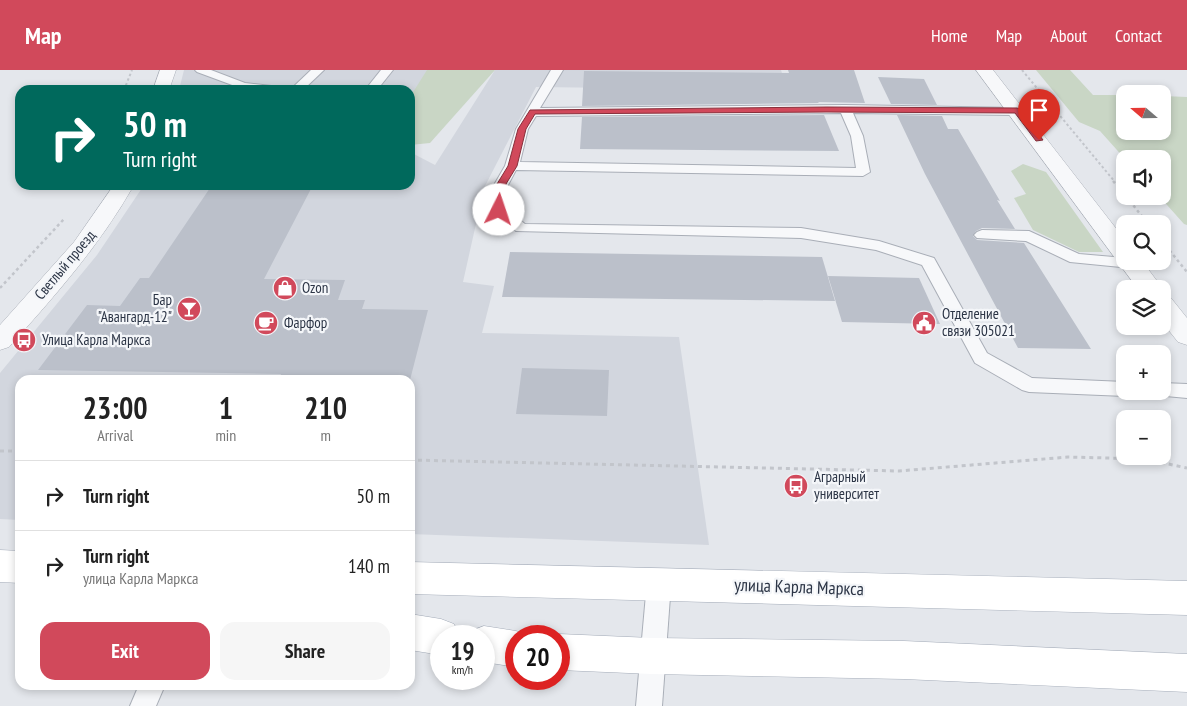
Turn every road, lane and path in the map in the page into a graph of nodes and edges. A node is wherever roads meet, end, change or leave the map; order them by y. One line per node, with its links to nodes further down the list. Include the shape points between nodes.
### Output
1 (132, 70): 9 (path)
2 (168, 70): 10 (street)
3 (201, 70): 11 (lane)
4 (318, 70): 12 (lane)
5 (387, 70): 13 (lane)
6 (557, 70): 16 (lane)
7 (984, 70): 15 (street)
8 (1022, 70): 18 (path)
9 (126, 85)
10 (163, 85)
11 (240, 85)
12 (302, 85)
13 (375, 85)
14 (845, 109): 15 (lane); 16 (lane); 17 (lane, via 857,136 863,172)
15 (1017, 110): 24 (street)
16 (532, 112): 17 (lane, via 522,129)
17 (512, 166): 34 (lane, via 501,184 499,210 521,228 801,233 879,246 928,262 981,358 1029,385)
18 (1116, 184)
19 (121, 190): 33 (street, Светлый проезд, via 99,224 56,278)
20 (1133, 205): 22 (path)
21 (68, 214): 30 (path)
22 (1141, 215)
23 (982, 235): 26 (lane, via 1029,236 1076,259)
24 (1116, 244)
25 (1171, 252): 28 (path)
26 (1116, 260)
27 (1136, 270): 29 (street)
28 (1187, 272)
29 (1143, 280)
30 (0, 288)
31 (1171, 316): 32 (street)
32 (1187, 336)
33 (0, 341)
34 (1116, 389)
35 (1171, 390): 36 (lane)
36 (1187, 391)
37 (0, 451): 38 (path)
38 (15, 451)
39 (415, 460): 40 (path, via 899,470 1068,457 1144,459)
40 (1187, 468)
41 (0, 566): 42 (main road)
42 (15, 567)
43 (415, 578): 44 (main road, улица Карла Маркса)
44 (659, 583): 45 (main road, улица Карла Маркса); 49 (lane)
45 (1187, 598)
46 (415, 633): 47 (main road)
47 (430, 635)
48 (570, 652): 49 (main road)
49 (652, 656): 50 (main road, via 904,660); 53 (lane)
50 (1187, 673)
51 (150, 690): 52 (lane)
52 (143, 706)
53 (649, 706)

